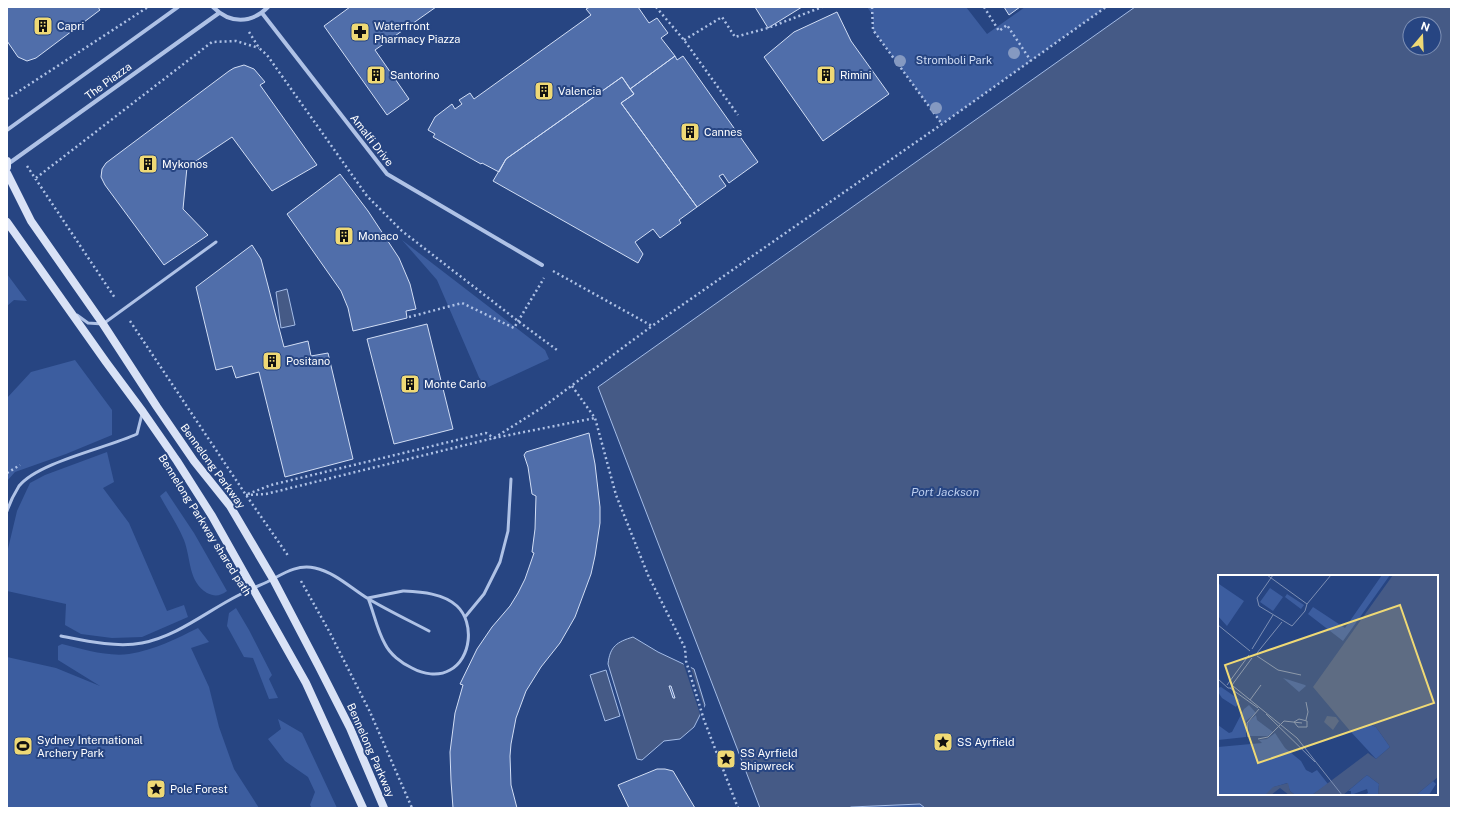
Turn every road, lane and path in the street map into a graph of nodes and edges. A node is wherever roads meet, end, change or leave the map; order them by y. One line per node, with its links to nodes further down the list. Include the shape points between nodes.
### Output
1 (148, 7): 16 (path)
2 (178, 7): 19 (street, The Piazza)
3 (213, 7): 10 (street)
4 (268, 7): 11 (street)
5 (656, 7): 13 (path)
6 (822, 7): 13 (path, via 768,28 735,37 722,17)
7 (872, 7): 18 (path, via 873,30)
8 (984, 7): 15 (path, via 999,31 1007,25)
9 (1106, 7): 15 (path)
10 (219, 13): 12 (street); 20 (street, The Piazza)
11 (262, 13): 12 (street); 25 (street, Amalfi Drive, via 387,174)
12 (241, 20): 14 (path)
13 (684, 40): 17 (path)
14 (259, 48): 22 (path, via 236,41 212,42); 29 (path, via 267,55 367,196 402,231)
15 (1031, 61): 18 (path)
16 (7, 99)
17 (738, 115)
18 (942, 124): 31 (path)
19 (7, 130)
20 (7, 164)
21 (7, 173): 30 (street, Bennelong Parkway, via 31,221)
22 (36, 178)
23 (7, 222): 27 (street)
24 (216, 242): 30 (lane)
25 (542, 265): 26 (path)
26 (549, 269): 29 (path); 31 (path)
27 (71, 311): 30 (lane, via 88,323); 34 (street)
28 (409, 317): 29 (path, via 462,303 514,328)
29 (518, 321): 32 (path)
30 (103, 324): 39 (street, Bennelong Parkway, via 194,461 230,506)
31 (652, 326): 33 (path)
32 (557, 350)
33 (572, 386): 35 (path); 36 (path)
34 (143, 412): 38 (lane, via 137,434 53,464 29,477 20,485); 40 (street, via 212,516)
35 (595, 418): 36 (path); 47 (path, via 616,495 648,575 685,648 686,661 704,720)
36 (494, 438): 36 (path, via 266,494 246,495 271,485 486,433)
37 (511, 480): 42 (lane, via 508,530 500,562 484,594)
38 (7, 511)
39 (273, 579): 40 (lane); 41 (lane, via 294,568 316,568); 46 (street, Bennelong Parkway, via 350,728)
40 (254, 588): 44 (lane, via 166,636 141,643 113,644); 45 (street, via 306,683)
41 (368, 598): 42 (lane, via 403,591 433,594 458,607); 42 (lane, via 385,645 395,657 421,673 437,674 450,670 459,661 469,638 469,626); 43 (lane)
42 (465, 617)
43 (429, 631)
44 (61, 636)
45 (363, 808)
46 (384, 808)
47 (738, 808)

